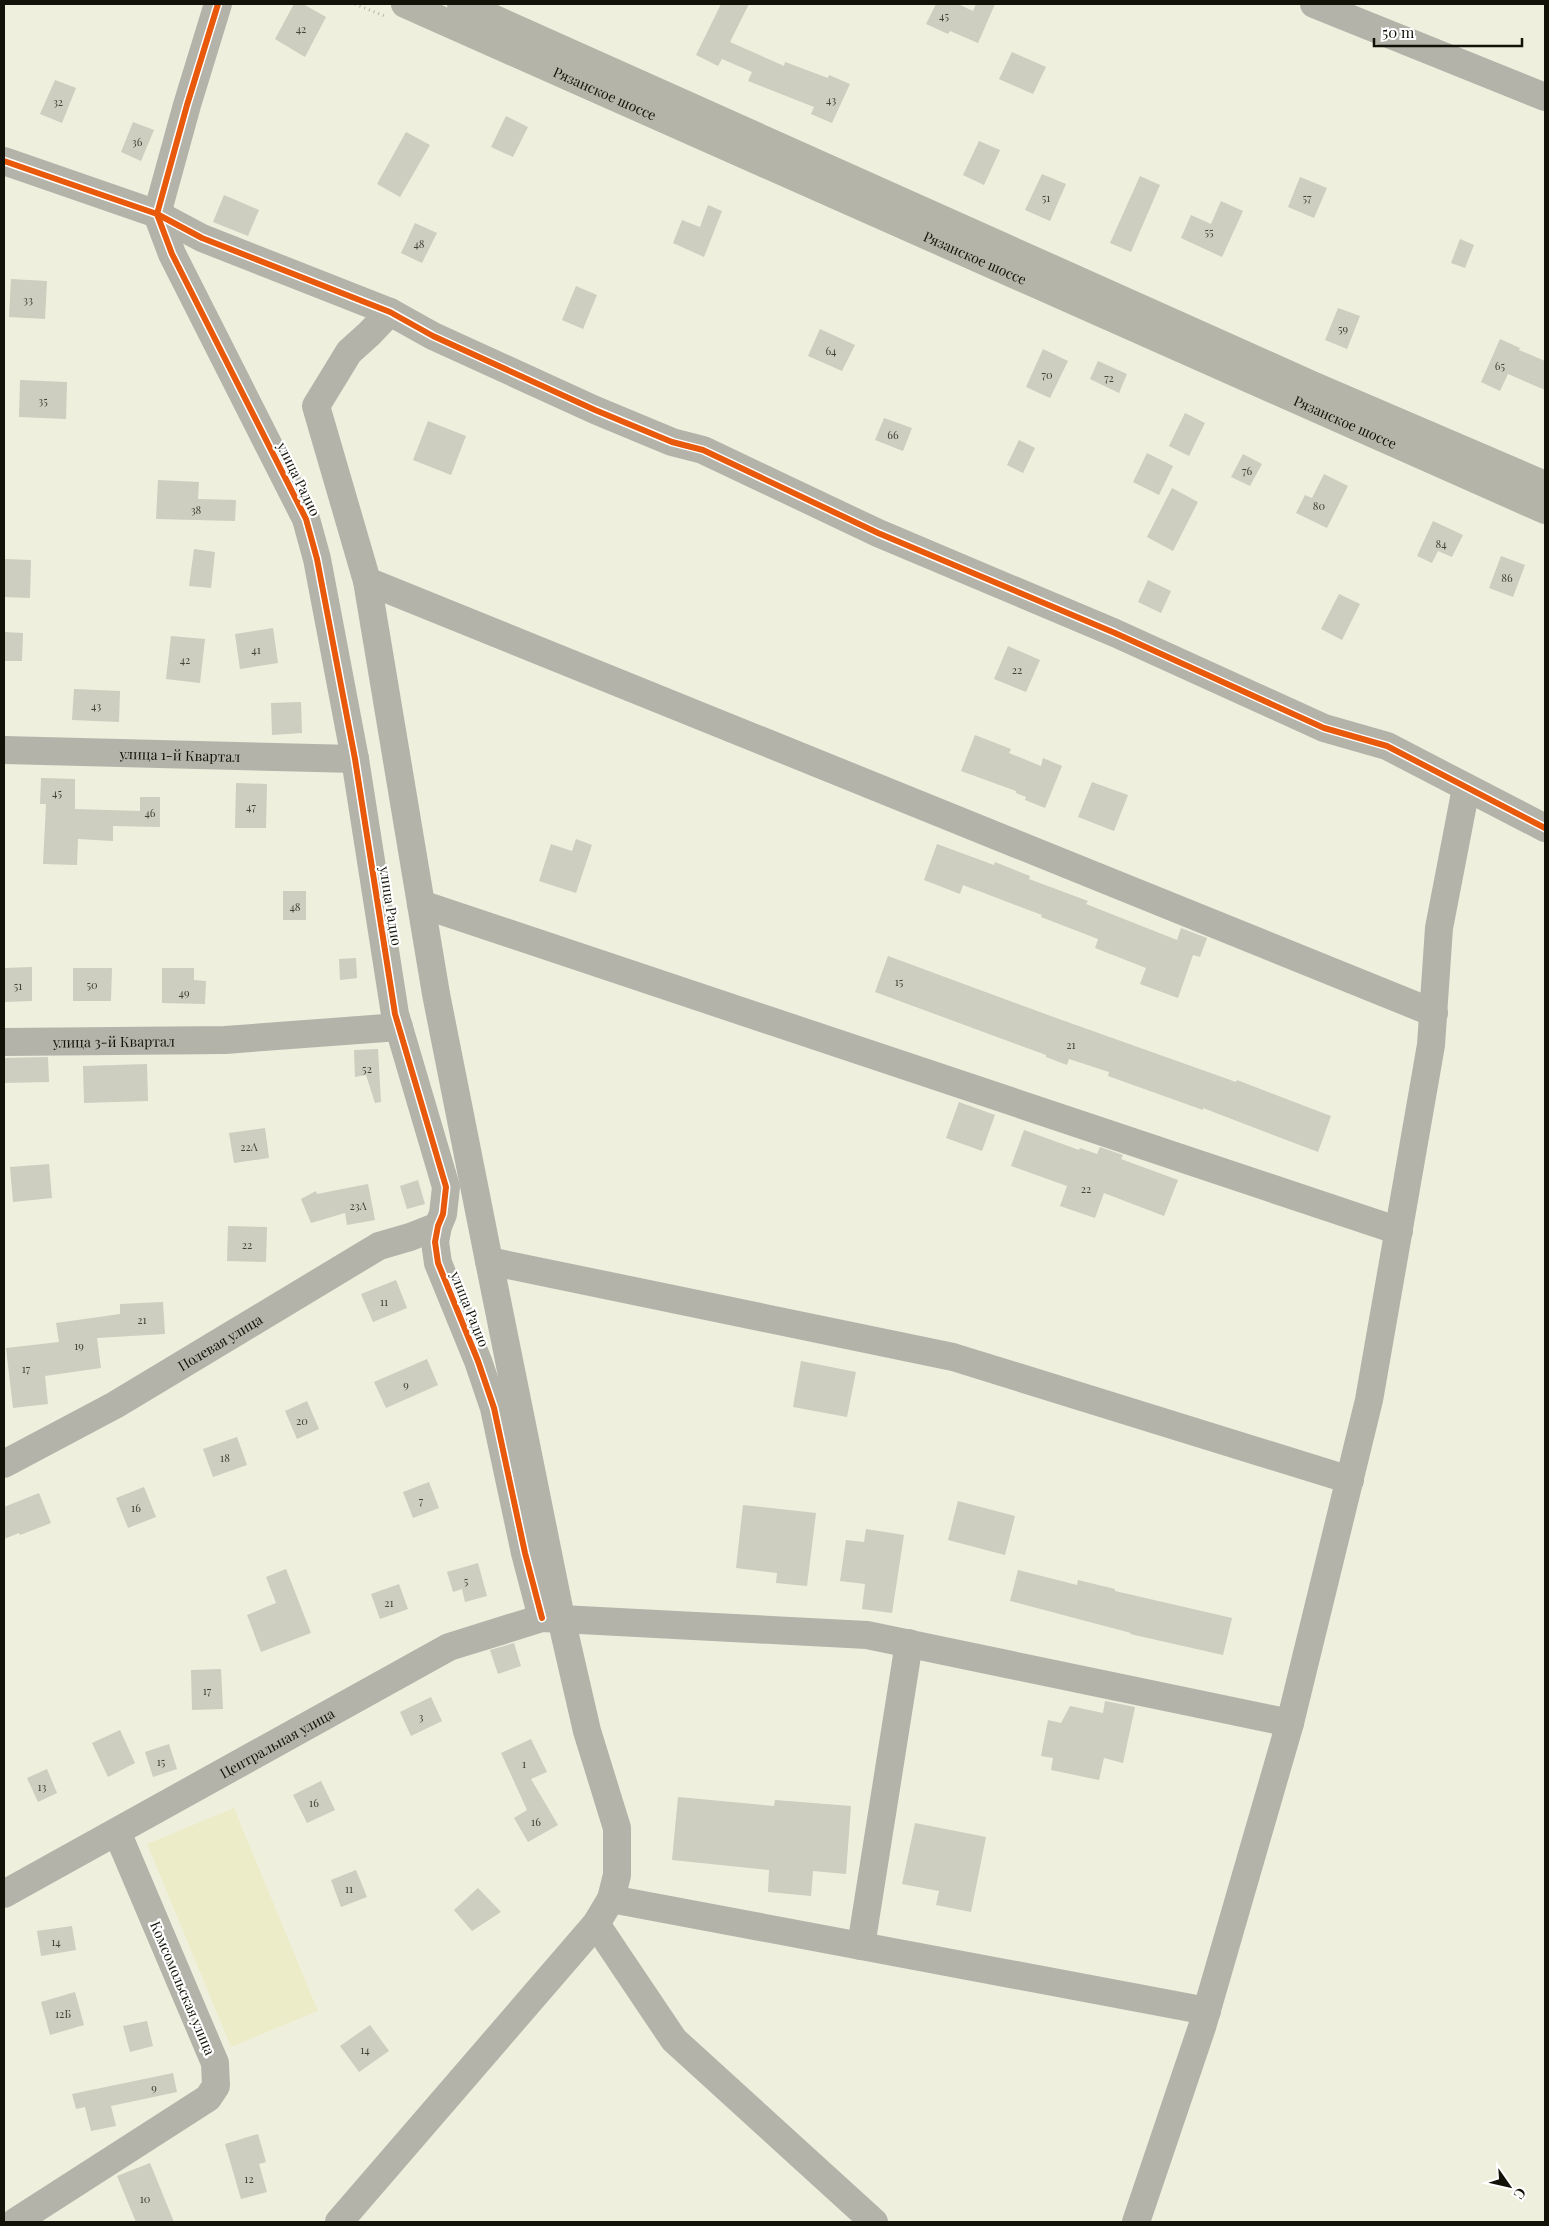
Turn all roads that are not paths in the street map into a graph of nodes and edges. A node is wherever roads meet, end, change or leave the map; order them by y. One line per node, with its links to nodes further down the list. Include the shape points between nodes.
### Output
1 (218, 4): 7 (street)
2 (405, 4): 10 (main road, Рязанское шоссе)
3 (460, 4): 9 (main road, Рязанское шоссе, via 1312,385)
4 (1314, 4): 5 (street)
5 (1545, 97)
6 (4, 161): 7 (street)
7 (158, 214): 8 (street, via 202,238); 13 (street, улица Радио, via 172,254 306,519 317,559)
8 (390, 312): 11 (street, via 349,352 316,406); 14 (street, via 434,336 595,410 672,442 702,450 878,533 1324,728 1387,746)
9 (1545, 485)
10 (1545, 510)
11 (368, 581): 16 (street); 17 (street)
12 (4, 750): 13 (street, улица 1-й Квартал)
13 (356, 759): 18 (street, улица Радио)
14 (1466, 788): 15 (street); 17 (street, via 1438,928)
15 (1545, 828)
16 (421, 904): 21 (street); 22 (street)
17 (1434, 1013): 21 (street)
18 (399, 1027): 19 (street, улица 3-й Квартал, via 225,1040); 20 (street, улица Радио, via 446,1187)
19 (4, 1042)
20 (438, 1226): 23 (street, Полевая улица, via 379,1246 115,1405); 25 (street, улица Радио, via 435,1242 438,1263 494,1408 525,1553)
21 (1399, 1231): 24 (street, via 1369,1400)
22 (489, 1261): 24 (street, via 953,1358); 25 (street)
23 (4, 1464)
24 (1350, 1480): 27 (street)
25 (552, 1618): 26 (street, via 867,1635); 28 (street, Центральная улица, via 449,1647); 30 (street, via 617,1828 617,1876)
26 (909, 1644): 27 (street); 32 (street)
27 (1290, 1723): 33 (street)
28 (117, 1832): 29 (street, Центральная улица); 35 (street, Комсомольская улица, via 215,2063 216,2086 208,2098)
29 (4, 1894)
30 (611, 1899): 31 (street); 32 (street)
31 (596, 1924): 34 (street, via 674,2040); 36 (street)
32 (861, 1946): 33 (street)
33 (1207, 2011): 37 (street)
34 (865, 2219)
35 (15, 2222)
36 (340, 2222)
37 (1136, 2222)

